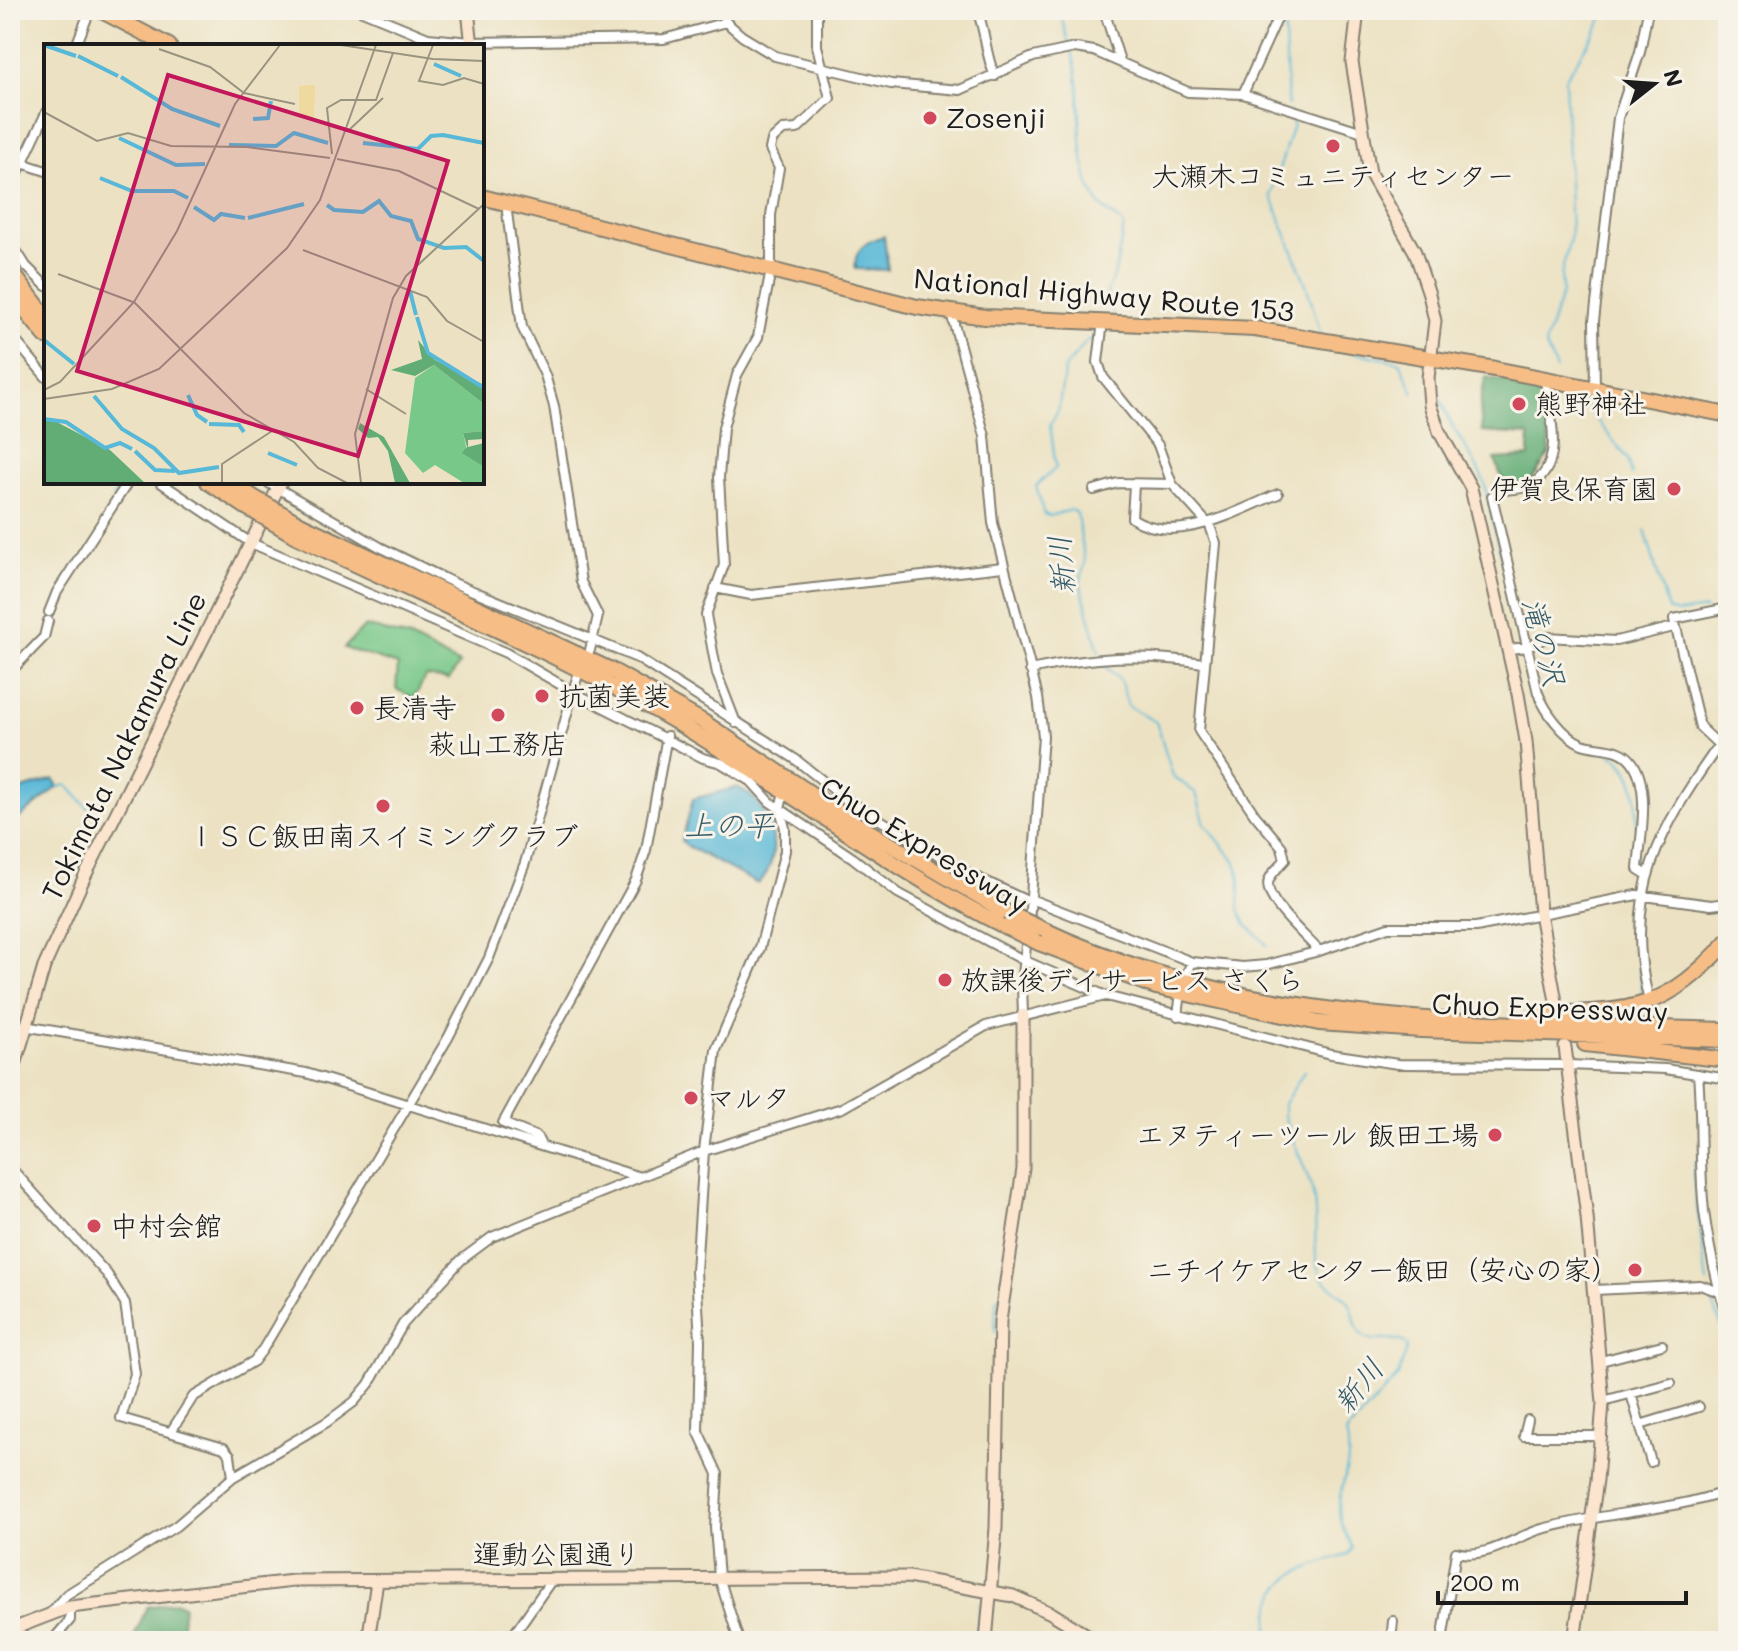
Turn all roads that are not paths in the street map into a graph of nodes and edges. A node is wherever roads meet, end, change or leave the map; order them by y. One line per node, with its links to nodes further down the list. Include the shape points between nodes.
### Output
1 (90, 10): 13 (street)
2 (100, 10): 14 (highway)
3 (360, 10): 15 (street, via 428,38)
4 (468, 10): 15 (street)
5 (721, 10): 12 (street)
6 (817, 10): 17 (street)
7 (977, 10): 18 (street)
8 (1104, 10): 16 (street)
9 (1281, 10): 19 (street)
10 (1358, 10): 21 (street, via 1352,62)
11 (1648, 10): 40 (street, via 1618,118 1594,321)
12 (726, 22): 15 (street, via 664,39); 17 (street, via 775,56)
13 (77, 44)
14 (165, 44)
15 (472, 44)
16 (1120, 61): 18 (street, via 1075,48 1033,57); 19 (street, via 1188,92)
17 (823, 68): 18 (street, via 917,88 960,90); 29 (street, via 830,98 797,129 783,130 772,140 770,149 779,168 771,215)
18 (995, 76)
19 (1243, 94): 21 (street)
20 (44, 117): 22 (street)
21 (1363, 132): 37 (street, via 1374,183 1415,252 1429,294 1435,321)
22 (22, 163): 23 (street); 24 (street)
23 (44, 170)
24 (10, 189)
25 (484, 198): 29 (highway, National Highway Route 153)
26 (507, 212): 58 (street, via 522,327 554,406 581,582 598,616)
27 (10, 241): 30 (street)
28 (10, 270): 33 (highway)
29 (771, 270): 32 (highway, National Highway Route 153); 55 (street, via 758,337 737,375 723,428 719,477 724,565)
30 (44, 284)
31 (10, 292): 36 (highway)
32 (951, 313): 34 (highway, National Highway Route 153); 54 (street, via 985,436)
33 (44, 314)
34 (1110, 322): 37 (highway, National Highway Route 153, via 1214,325); 48 (street, via 1098,362 1103,377 1158,445)
35 (10, 334): 38 (street)
36 (44, 334)
37 (1431, 358): 39 (highway, National Highway Route 153); 60 (street, via 1430,405 1471,488)
38 (44, 375)
39 (1545, 381): 40 (highway, National Highway Route 153); 59 (street, via 1553,454 1526,488 1498,490 1492,496)
40 (1595, 390): 41 (highway, National Highway Route 153)
41 (1728, 415)
42 (127, 484): 64 (street, via 57,592 44,637)
43 (163, 484): 53 (street)
44 (212, 484): 51 (highway, Chuo Expressway)
45 (233, 484): 51 (highway, Chuo Expressway)
46 (275, 484): 53 (street, Tokimata Nakamura Line); 58 (street, via 380,547 456,584)
47 (1134, 484): 48 (street); 49 (street); 52 (street, via 1132,518 1137,521 1172,528)
48 (1172, 484): 52 (street)
49 (1094, 490)
50 (1278, 494): 52 (street)
51 (249, 502): 79 (highway, Chuo Expressway, bridge, via 624,692 931,886)
52 (1207, 523): 62 (street, via 1216,543)
53 (251, 543): 66 (street, via 493,647); 92 (street, Tokimata Nakamura Line, via 84,878)
54 (1003, 567): 55 (street, via 751,595); 63 (street)
55 (715, 588): 67 (street, via 707,606 709,640)
56 (1728, 608): 57 (street, via 1674,619)
57 (1674, 627): 59 (street, via 1616,641 1547,637); 69 (street, via 1700,727)
58 (595, 638): 61 (street); 67 (street, via 637,658)
59 (1526, 647): 60 (street); 74 (street, via 1538,693 1551,716 1576,741 1614,749 1633,763 1641,794 1638,869)
60 (1511, 649): 78 (street, via 1526,741)
61 (590, 650)
62 (1203, 663): 63 (street, via 1110,657); 81 (street, via 1199,731 1282,847 1285,860 1267,885 1274,903)
63 (1030, 670): 76 (street, via 1043,736)
64 (10, 672)
65 (577, 678): 66 (street)
66 (575, 693): 68 (street); 103 (street, via 525,863 489,958 448,1038)
67 (737, 723): 70 (street)
68 (667, 736): 73 (street, via 751,781); 104 (street, via 636,880 503,1123 537,1137)
69 (1724, 744): 74 (street, via 1678,803)
70 (795, 759): 71 (street); 76 (street, via 847,800 968,873)
71 (791, 768)
72 (783, 796): 73 (street)
73 (780, 809): 82 (street, via 898,893); 105 (street, via 785,851 760,948 716,1050)
74 (1646, 874): 75 (street)
75 (1636, 895): 77 (street); 78 (street); 86 (street)
76 (1033, 900): 82 (street); 83 (street)
77 (1728, 903)
78 (1540, 913): 81 (street, via 1476,927 1388,927); 88 (street)
79 (1039, 936): 90 (highway, Chuo Expressway, via 1199,986 1308,1010); 93 (highway, Chuo Expressway, via 1156,987 1240,1008 1319,1023)
80 (1728, 941): 90 (highway, via 1687,984 1644,1006 1570,1013)
81 (1319, 951): 83 (street, via 1243,967)
82 (1023, 960): 85 (street); 89 (street)
83 (1192, 962): 84 (street)
84 (1187, 973)
85 (1106, 996): 89 (street); 91 (street)
86 (1648, 997)
87 (1180, 1000): 91 (street)
88 (1557, 1007)
89 (1023, 1015): 105 (street, via 986,1026 842,1108); 129 (street, via 1023,1169 1000,1321)
90 (1368, 1015): 94 (highway, Chuo Expressway)
91 (1178, 1016): 99 (street, via 1331,1054 1398,1064)
92 (24, 1026): 102 (street, Tokimata Nakamura Line); 103 (street, via 306,1073)
93 (1421, 1030): 95 (highway, Chuo Expressway); 98 (highway, via 1448,1039 1575,1043)
94 (1728, 1030)
95 (1728, 1040)
96 (1565, 1047): 99 (street)
97 (1684, 1058): 100 (street)
98 (1728, 1060)
99 (1568, 1065): 100 (street); 109 (street)
100 (1694, 1073): 101 (street); 108 (street)
101 (1728, 1079)
102 (10, 1082)
103 (406, 1103): 104 (street); 120 (street, via 263,1349 254,1361 193,1397)
104 (540, 1144): 107 (street)
105 (704, 1151): 107 (street); 127 (street, via 695,1407 698,1431 718,1474)
106 (10, 1167): 120 (street, via 107,1274 125,1303 135,1374 121,1418)
107 (641, 1177): 123 (street, via 506,1229 471,1251 403,1324 354,1402)
108 (1716, 1289): 109 (street, via 1703,1285); 110 (street); 111 (street)
109 (1594, 1290): 113 (street)
110 (1728, 1295)
111 (1728, 1321)
112 (1662, 1345): 113 (street)
113 (1601, 1361): 116 (street)
114 (1671, 1383): 115 (street)
115 (1631, 1394): 116 (street); 119 (street)
116 (1603, 1401): 121 (street)
117 (1699, 1407): 119 (street)
118 (1528, 1420): 121 (street, via 1524,1436)
119 (1640, 1425): 122 (street)
120 (172, 1430): 123 (street, via 224,1448)
121 (1602, 1436): 125 (street)
122 (1651, 1462)
123 (233, 1477): 131 (street, via 176,1526 66,1595)
124 (1728, 1491): 125 (street, via 1688,1505)
125 (1591, 1519): 142 (street, via 1541,1529 1471,1556 1456,1552); 143 (street)
126 (553, 1577): 127 (street, 運動公園通り); 128 (street, 運動公園通り); 135 (street)
127 (719, 1577): 129 (street, 運動公園通り, via 908,1577); 138 (street)
128 (377, 1581): 130 (street, 運動公園通り, via 257,1584); 137 (street)
129 (992, 1591): 139 (street); 140 (street, 運動公園通り, via 1051,1613)
130 (70, 1607): 131 (street, 運動公園通り); 136 (street, via 70,1620)
131 (51, 1612): 133 (street, 運動公園通り)
132 (1393, 1621): 141 (street)
133 (10, 1630)
134 (1728, 1636): 144 (street)
135 (514, 1640)
136 (52, 1641)
137 (368, 1641)
138 (739, 1641)
139 (986, 1641)
140 (1097, 1641)
141 (1391, 1641)
142 (1442, 1641)
143 (1574, 1641)
144 (1668, 1641)

